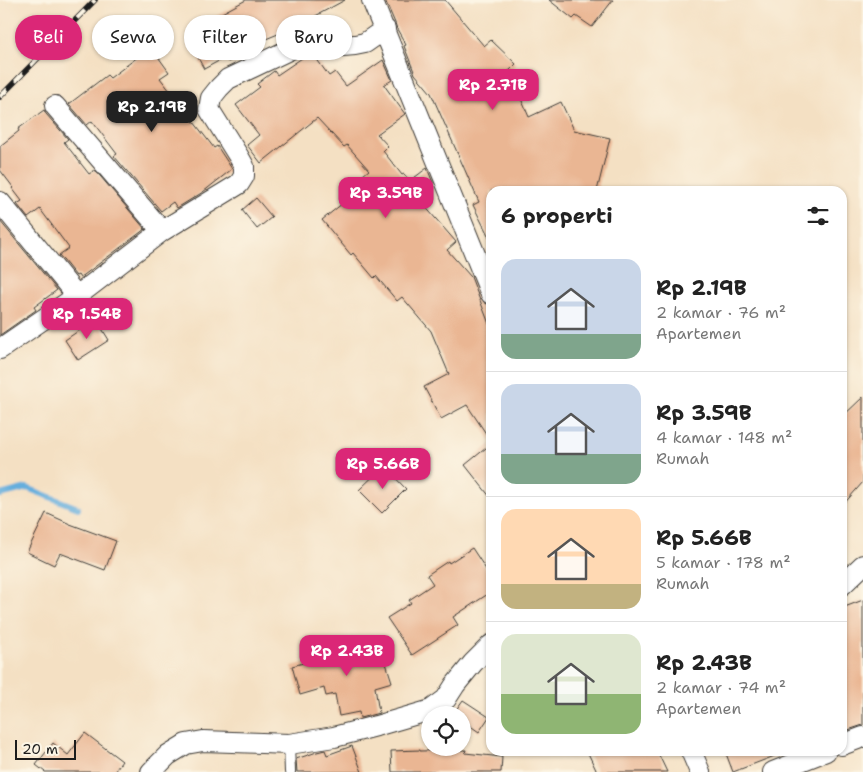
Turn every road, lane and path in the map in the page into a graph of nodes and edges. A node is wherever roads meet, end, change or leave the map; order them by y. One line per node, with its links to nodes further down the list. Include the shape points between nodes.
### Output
1 (372, 0): 2 (street)
2 (385, 30): 5 (street, via 365,43 355,45 315,42 297,46 228,79 211,98 209,110 244,166 244,176 239,184); 6 (street)
3 (55, 106): 5 (street)
4 (0, 202): 7 (street)
5 (162, 230): 7 (street)
6 (486, 282)
7 (77, 296): 8 (street)
8 (0, 349)
9 (863, 565): 10 (street)
10 (847, 580)
11 (486, 650): 12 (street, via 446,699 431,710 334,737)
12 (289, 744): 15 (street, via 203,741 186,744 168,755); 16 (lane)
13 (693, 756): 17 (street)
14 (813, 756): 18 (street)
15 (151, 772)
16 (290, 772)
17 (700, 772)
18 (773, 772)

